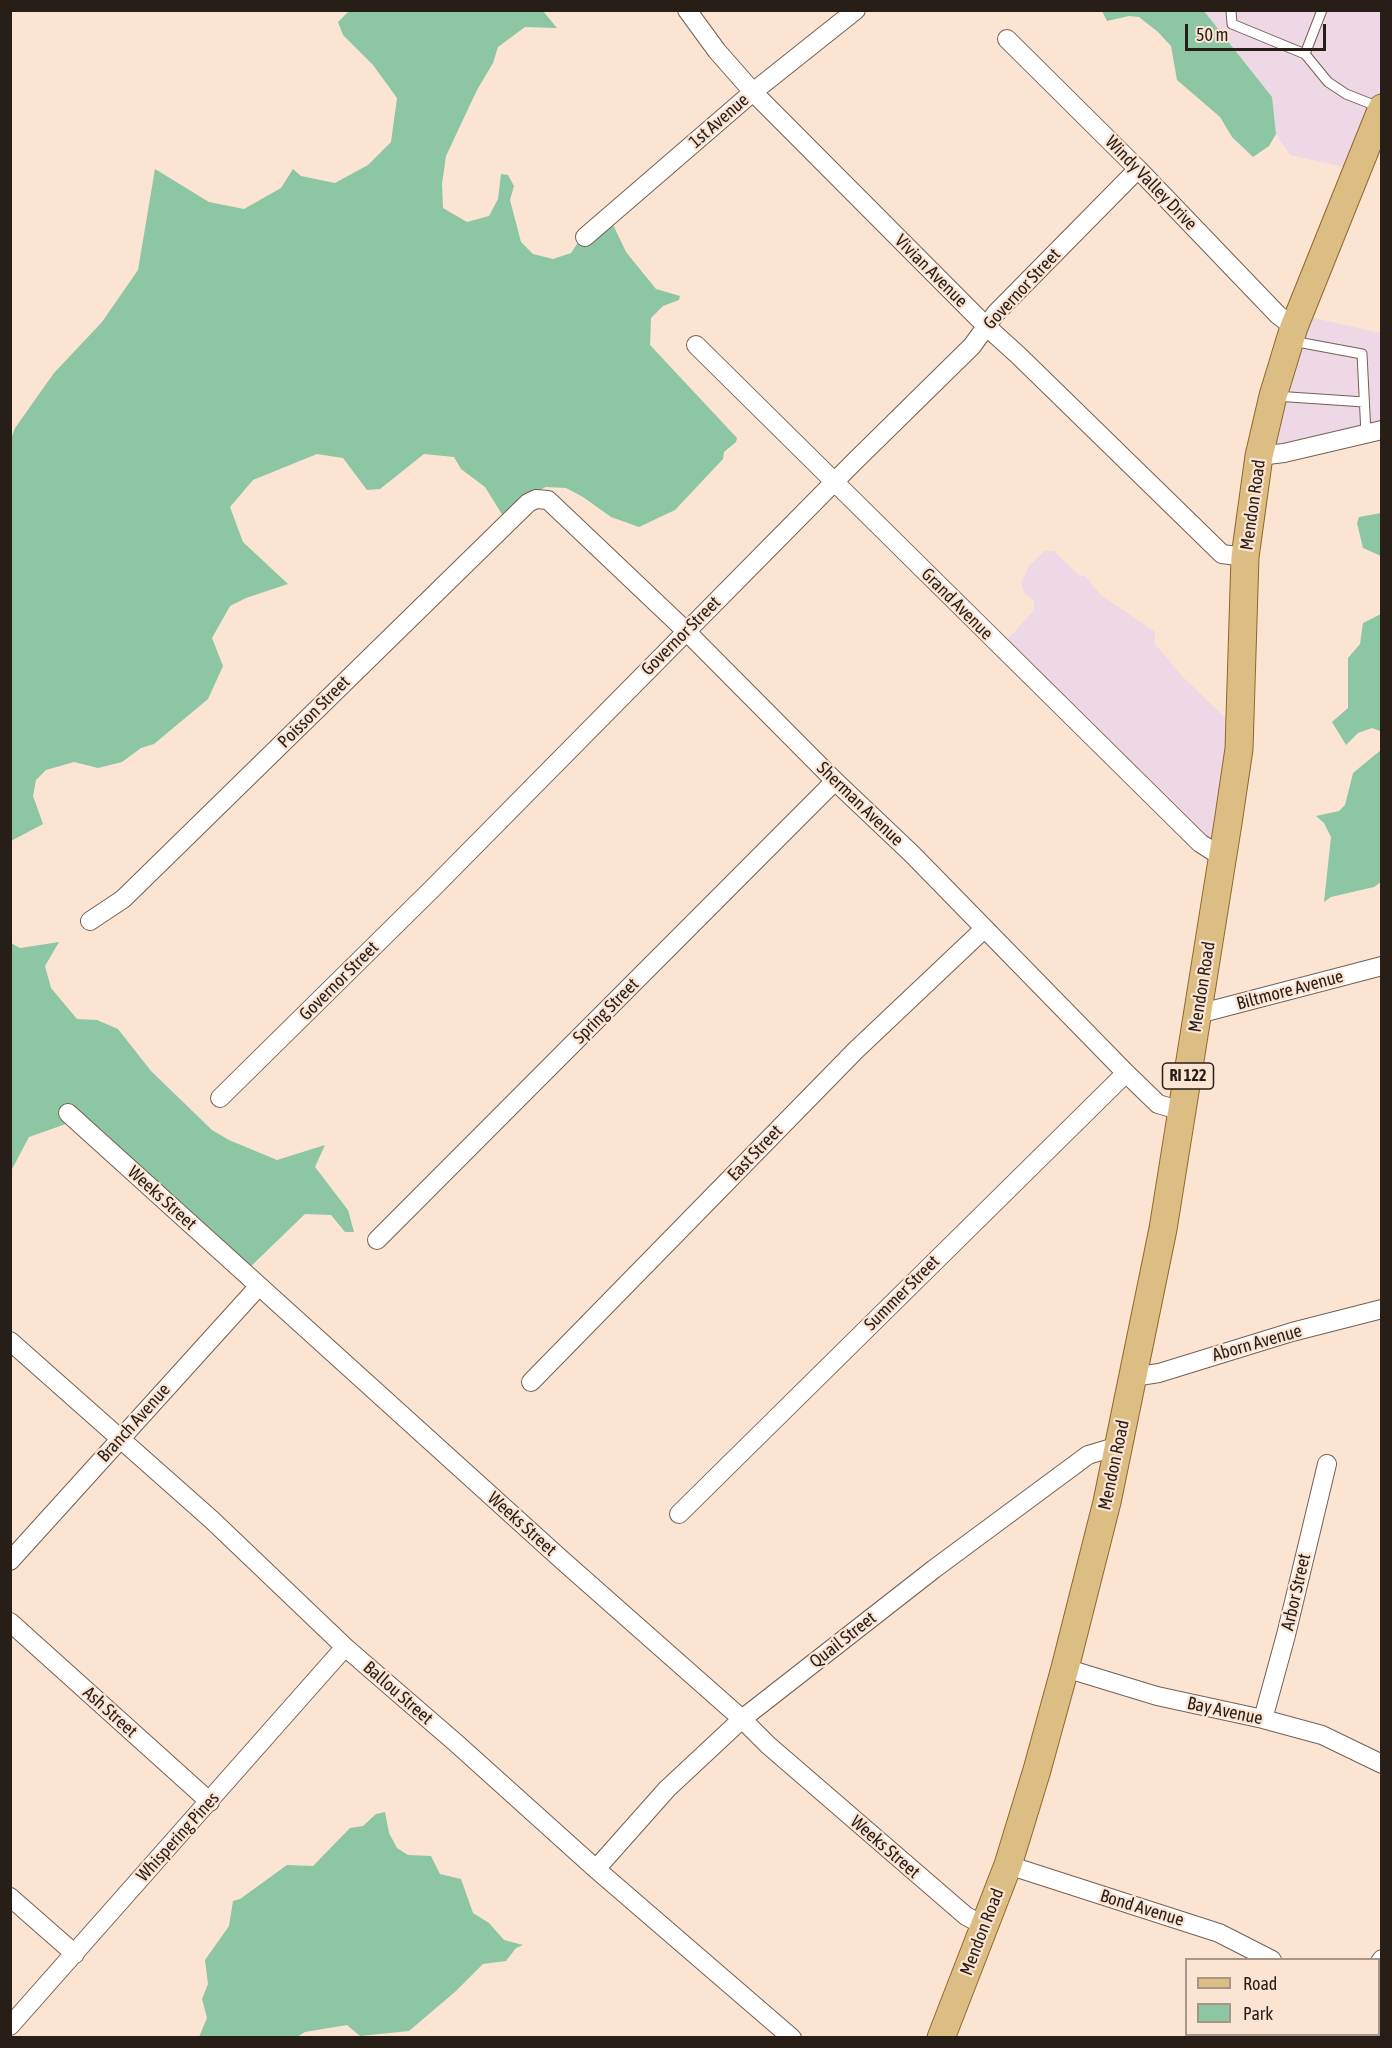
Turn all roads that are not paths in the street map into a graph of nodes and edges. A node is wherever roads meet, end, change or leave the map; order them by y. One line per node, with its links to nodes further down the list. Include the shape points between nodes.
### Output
1 (687, 10): 7 (street, Vivian Avenue)
2 (856, 10): 7 (street, 1st Avenue)
3 (1231, 10): 6 (lane, via 1232,24)
4 (1322, 10): 6 (lane)
5 (1007, 39): 9 (street, Windy Valley Drive)
6 (1305, 54): 8 (lane, via 1328,82)
7 (753, 92): 10 (street, 1st Avenue); 11 (street, Vivian Avenue)
8 (1381, 108): 12 (main road, Mendon Road / RI 122)
9 (1138, 169): 11 (street, Governor Street); 12 (street, Windy Valley Drive)
10 (585, 237)
11 (986, 326): 18 (street, Governor Street, via 972,346); 20 (street, Vivian Avenue, via 1222,554)
12 (1292, 334): 14 (main road, Mendon Road / RI 122); 15 (lane, via 1362,354)
13 (696, 345): 18 (street, Grand Avenue)
14 (1273, 396): 15 (lane); 17 (main road, Mendon Road / RI 122)
15 (1364, 402): 16 (lane)
16 (1374, 432): 17 (street)
17 (1259, 456): 20 (main road, Mendon Road / RI 122)
18 (835, 481): 21 (street, Governor Street); 23 (street, Grand Avenue, via 1200,843)
19 (536, 499): 21 (street, Sherman Avenue, via 549,500 561,510); 24 (street, Poisson Street, via 430,597 123,899)
20 (1245, 557): 23 (main road, Mendon Road / RI 122, via 1239,749)
21 (686, 631): 22 (street, Sherman Avenue); 29 (street, Governor Street)
22 (835, 781): 25 (street, Sherman Avenue); 32 (street, Spring Street)
23 (1222, 857): 27 (main road, Mendon Road / RI 122)
24 (90, 921)
25 (984, 928): 28 (street, Sherman Avenue); 37 (street, East Street, via 848,1058)
26 (1382, 966): 27 (street, Biltmore Avenue)
27 (1198, 1014): 30 (main road, Mendon Road / RI 122)
28 (1126, 1073): 30 (street, Sherman Avenue, via 1158,1104); 41 (street, Summer Street)
29 (220, 1098)
30 (1182, 1111): 36 (main road, Mendon Road / RI 122)
31 (68, 1113): 33 (street, Weeks Street)
32 (377, 1240)
33 (259, 1286): 38 (street, Branch Avenue); 46 (street, Weeks Street)
34 (1382, 1309): 36 (street, Aborn Avenue)
35 (10, 1341): 38 (street, Ballou Street)
36 (1133, 1377): 39 (main road, Mendon Road / RI 122)
37 (531, 1382)
38 (120, 1438): 42 (street, Branch Avenue); 44 (street, Ballou Street)
39 (1118, 1446): 45 (main road, Mendon Road / RI 122); 46 (street, Quail Street, via 1088,1455)
40 (1327, 1464): 47 (street, Arbor Street)
41 (679, 1514)
42 (10, 1561)
43 (10, 1622): 49 (street, Ash Street)
44 (345, 1647): 49 (street, Whispering Pines); 51 (street, Ballou Street)
45 (1065, 1668): 47 (street, Bay Avenue, via 1157,1696); 50 (main road, Mendon Road / RI 122)
46 (742, 1719): 51 (street, Quail Street, via 667,1789); 53 (street, Weeks Street, via 966,1916)
47 (1263, 1719): 48 (street, Bay Avenue, via 1322,1735)
48 (1382, 1764)
49 (210, 1802): 54 (street, Whispering Pines)
50 (1008, 1865): 53 (main road, Mendon Road / RI 122); 55 (street, Bond Avenue, via 1209,1929)
51 (596, 1869): 57 (street, Ballou Street)
52 (10, 1897): 54 (street)
53 (983, 1925): 58 (main road, Mendon Road / RI 122)
54 (75, 1954): 56 (street, Whispering Pines)
55 (1270, 1958)
56 (10, 2026)
57 (792, 2037)
58 (941, 2037)

